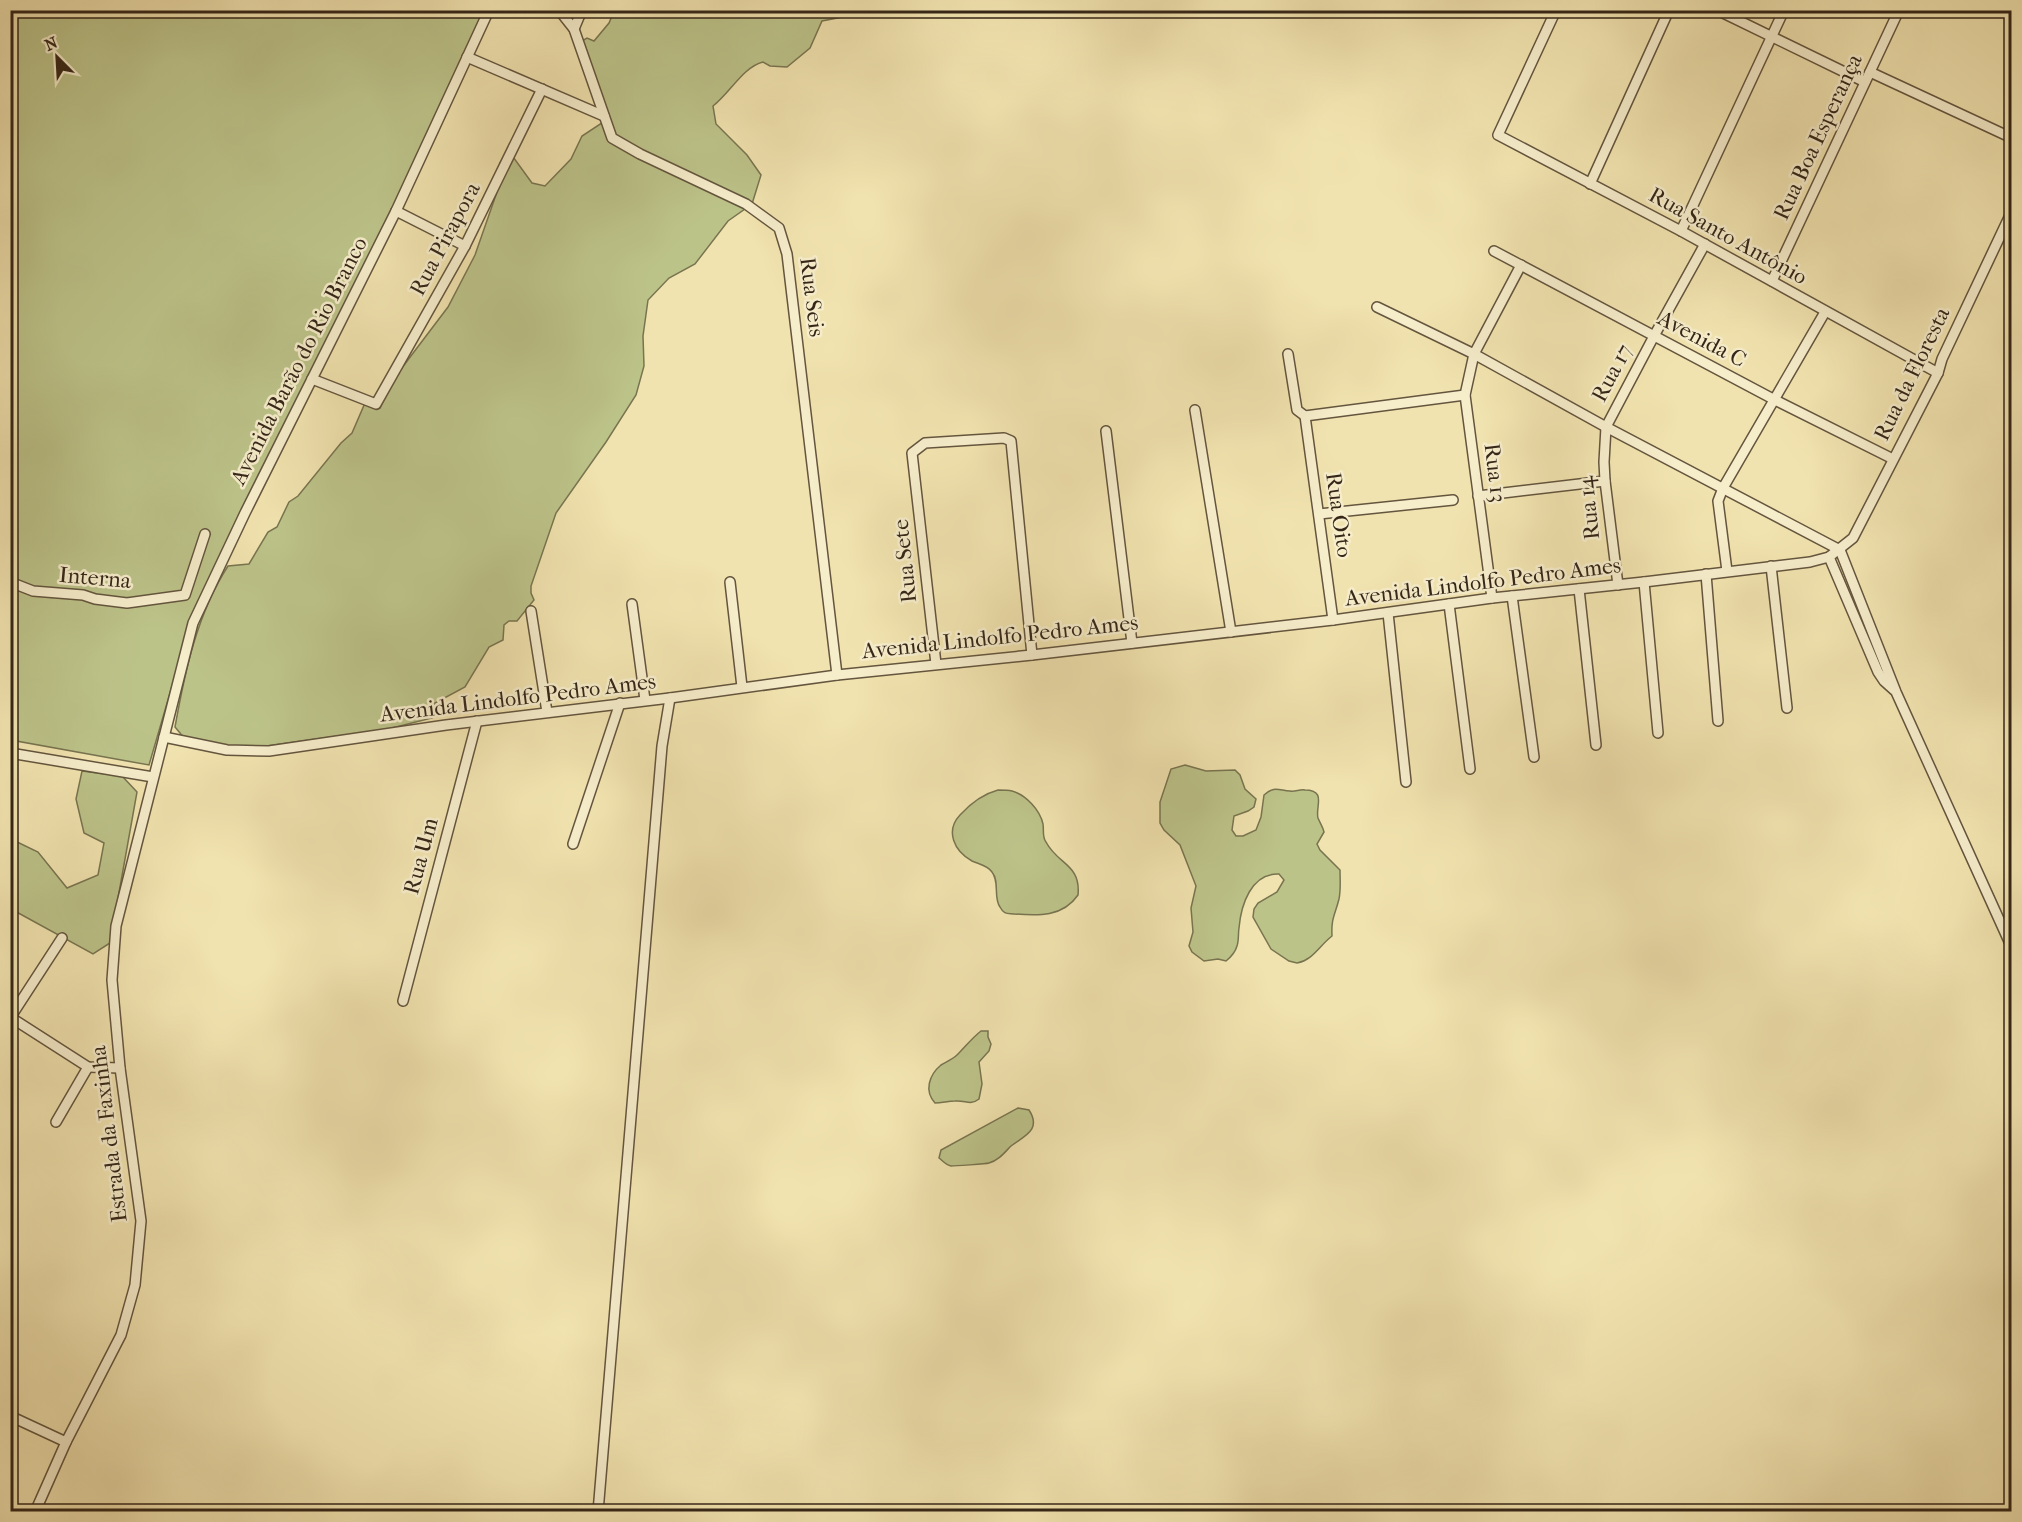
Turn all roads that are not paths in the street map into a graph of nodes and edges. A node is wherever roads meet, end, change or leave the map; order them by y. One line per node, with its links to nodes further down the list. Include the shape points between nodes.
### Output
1 (489, 10): 11 (street, Avenida Barão do Rio Branco)
2 (559, 10): 9 (street, Rua Seis)
3 (582, 10): 9 (street)
4 (1556, 10): 17 (street, Rua Santo Antônio, via 1498,135)
5 (1669, 10): 17 (street)
6 (1717, 10): 10 (street)
7 (1784, 10): 10 (street)
8 (1899, 10): 12 (street, Rua Boa Esperança)
9 (574, 29): 15 (street, Rua Seis)
10 (1771, 36): 13 (street); 20 (street)
11 (467, 57): 14 (street); 18 (street, Avenida Barão do Rio Branco)
12 (1870, 72): 13 (street, Rua Boa Esperança); 16 (street)
13 (1865, 82): 25 (street, Rua Boa Esperança)
14 (542, 89): 15 (street); 22 (street, Rua Pirapora)
15 (604, 116): 67 (street, Rua Seis, via 612,138 746,204 779,228 788,254)
16 (2012, 138)
17 (1590, 184): 20 (street, Rua Santo Antônio)
18 (396, 211): 22 (street); 32 (street, Avenida Barão do Rio Branco)
19 (2012, 211): 31 (street, Rua da Floresta)
20 (1681, 231): 21 (street, Rua Santo Antônio)
21 (1705, 244): 25 (street, Rua Santo Antônio); 28 (street, Rua 17)
22 (465, 246): 32 (street, Rua Pirapora, via 376,405)
23 (1494, 251): 24 (street, Avenida C)
24 (1521, 265): 28 (street, Avenida C); 30 (street, Rua 13)
25 (1772, 281): 27 (street, Rua Santo Antônio)
26 (1377, 307): 30 (street)
27 (1825, 312): 31 (street, Rua Santo Antônio); 34 (street)
28 (1654, 336): 34 (street, Avenida C); 37 (street, Rua 17)
29 (1288, 354): 36 (street, Rua Oito, via 1297,410)
30 (1474, 354): 33 (street, Rua 13); 37 (street)
31 (1938, 373): 39 (street, Rua da Floresta)
32 (312, 379): 78 (street, Avenida Barão do Rio Branco, via 193,623)
33 (1465, 395): 36 (street); 42 (street, Rua 13)
34 (1775, 400): 39 (street, Avenida C); 41 (street)
35 (1196, 410): 63 (street)
36 (1305, 416): 44 (street, Rua Oito)
37 (1606, 426): 40 (street, Rua 14); 41 (street)
38 (1106, 431): 64 (street)
39 (1893, 459): 46 (street, Rua da Floresta, via 1853,538)
40 (1605, 481): 42 (street); 54 (street, Rua 14)
41 (1724, 488): 46 (street); 49 (street, via 1718,501)
42 (1478, 496): 57 (street, Rua 13)
43 (1453, 500): 44 (street)
44 (1319, 514): 62 (street, Rua Oito)
45 (205, 534): 51 (street, Interna, via 184,595 127,603 40,592)
46 (1840, 550): 47 (street, Avenida Lindolfo Pedro Ames); 69 (street)
47 (1829, 557): 48 (street, Avenida Lindolfo Pedro Ames); 69 (street, via 1878,672)
48 (1771, 566): 49 (street, Avenida Lindolfo Pedro Ames); 73 (street)
49 (1727, 571): 50 (street, Avenida Lindolfo Pedro Ames)
50 (1706, 574): 53 (street, Avenida Lindolfo Pedro Ames); 76 (street)
51 (10, 582)
52 (730, 582): 68 (street)
53 (1644, 582): 54 (street, Avenida Lindolfo Pedro Ames); 77 (street)
54 (1618, 585): 55 (street, Avenida Lindolfo Pedro Ames)
55 (1579, 589): 56 (street, Avenida Lindolfo Pedro Ames); 79 (street)
56 (1512, 596): 57 (street, Avenida Lindolfo Pedro Ames); 81 (street)
57 (1492, 598): 59 (street, Avenida Lindolfo Pedro Ames)
58 (632, 604): 71 (street)
59 (1449, 604): 61 (street, Avenida Lindolfo Pedro Ames); 82 (street)
60 (531, 611): 74 (street)
61 (1388, 613): 62 (street, Avenida Lindolfo Pedro Ames); 84 (street)
62 (1333, 620): 63 (street, Avenida Lindolfo Pedro Ames)
63 (1231, 632): 64 (street, Avenida Lindolfo Pedro Ames)
64 (1132, 643): 65 (street, Avenida Lindolfo Pedro Ames)
65 (1032, 655): 66 (street, Avenida Lindolfo Pedro Ames); 66 (street, Rua Sete, via 1011,441 1004,438 925,443 912,453)
66 (936, 664): 67 (street, Avenida Lindolfo Pedro Ames)
67 (837, 675): 68 (street, Avenida Lindolfo Pedro Ames)
68 (742, 687): 70 (street, Avenida Lindolfo Pedro Ames)
69 (1896, 692): 87 (street)
70 (670, 698): 71 (street, Avenida Lindolfo Pedro Ames); 96 (street, via 662,746)
71 (645, 700): 72 (street, Avenida Lindolfo Pedro Ames)
72 (620, 703): 74 (street, Avenida Lindolfo Pedro Ames); 85 (street)
73 (1787, 708)
74 (547, 712): 75 (street, Avenida Lindolfo Pedro Ames)
75 (477, 721): 78 (street, Avenida Lindolfo Pedro Ames, via 269,751 226,750); 88 (street, Rua Um)
76 (1718, 721)
77 (1658, 733)
78 (164, 737): 83 (street, Estrada da Faxinha)
79 (1596, 745)
80 (10, 753): 83 (street)
81 (1534, 757)
82 (1470, 770)
83 (153, 777): 91 (street, Estrada da Faxinha, via 116,927 112,980)
84 (1406, 782)
85 (573, 844)
86 (62, 938): 89 (street)
87 (2012, 948)
88 (403, 1001)
89 (11, 1017): 90 (street)
90 (88, 1067): 91 (street); 92 (street)
91 (120, 1068): 94 (street, Estrada da Faxinha, via 141,1221 135,1285 121,1335)
92 (56, 1122)
93 (10, 1416): 94 (street)
94 (66, 1442): 95 (street, Estrada da Faxinha)
95 (35, 1512)
96 (598, 1512)

